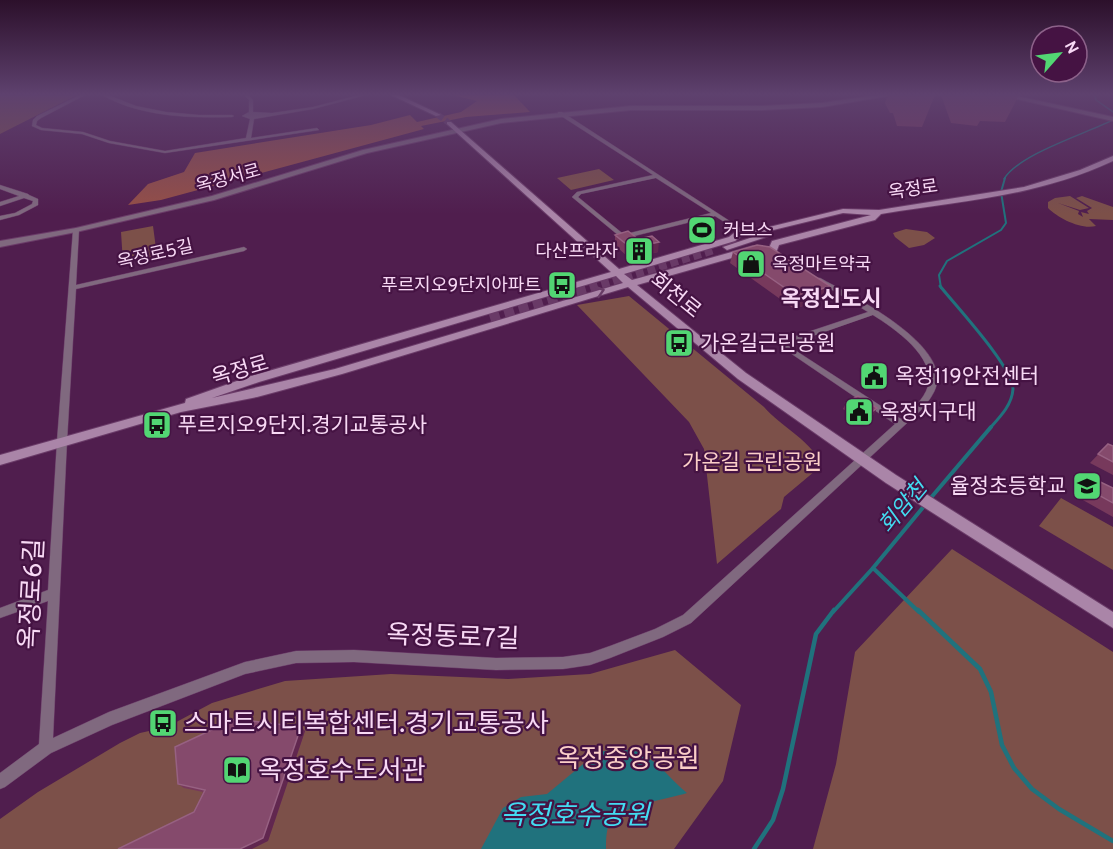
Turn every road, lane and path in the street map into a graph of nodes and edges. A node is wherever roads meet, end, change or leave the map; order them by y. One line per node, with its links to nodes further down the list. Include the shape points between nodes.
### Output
1 (88, 135): 7 (street, via 159,152)
2 (249, 135): 7 (street)
3 (282, 135): 7 (street)
4 (423, 135): 16 (street, 옥정서로, via 214,198)
5 (462, 135): 25 (main road, 회천로)
6 (593, 135): 9 (street)
7 (248, 140)
8 (1113, 158): 13 (main road, 옥정로, via 1070,178 1030,190)
9 (657, 176): 14 (street); 14 (street, via 575,197 626,236)
10 (0, 187): 11 (street)
11 (26, 195): 12 (street); 15 (street, via 36,200 35,205)
12 (0, 204)
13 (879, 212): 18 (main road, via 843,211); 22 (main road, 옥정로); 24 (main road, via 872,218 777,250 753,249)
14 (716, 214): 17 (street)
15 (0, 218)
16 (76, 230): 20 (street, 옥정서로); 28 (street)
17 (742, 231): 18 (main road); 19 (main road)
18 (757, 232): 19 (main road)
19 (732, 239): 23 (main road)
20 (0, 244)
21 (244, 249): 28 (street, 옥정로5길)
22 (714, 250)
23 (691, 251): 24 (main road, via 686,254 688,259); 25 (main road)
24 (707, 262): 27 (main road)
25 (617, 273): 27 (main road, 회천로); 29 (main road)
26 (809, 273): 30 (street, 옥정동로7길)
27 (628, 282): 31 (main road, one-way to 27); 36 (main road, 회천로, via 742,376)
28 (72, 288): 35 (street)
29 (514, 303): 31 (main road, via 527,306); 33 (main road, via 238,385)
30 (872, 313): 34 (street, 옥정동로7길, via 915,343 933,369 927,397); 34 (street, via 781,344)
31 (526, 314): 33 (main road, via 300,381)
32 (490, 318): 33 (main road, 옥정로)
33 (174, 410): 35 (main road, 옥정로)
34 (901, 423): 36 (street, 옥정동로7길)
35 (62, 441): 37 (main road, 옥정로); 38 (street, 옥정로6길)
36 (861, 459): 40 (main road, 회천로); 41 (street, 옥정동로7길, via 687,619 610,652 563,663 296,657 245,668 189,688)
37 (0, 460)
38 (53, 594): 39 (street); 41 (street, 옥정로6길)
39 (0, 613)
40 (1113, 621)
41 (46, 748): 42 (street, 옥정동로7길)
42 (0, 782)

